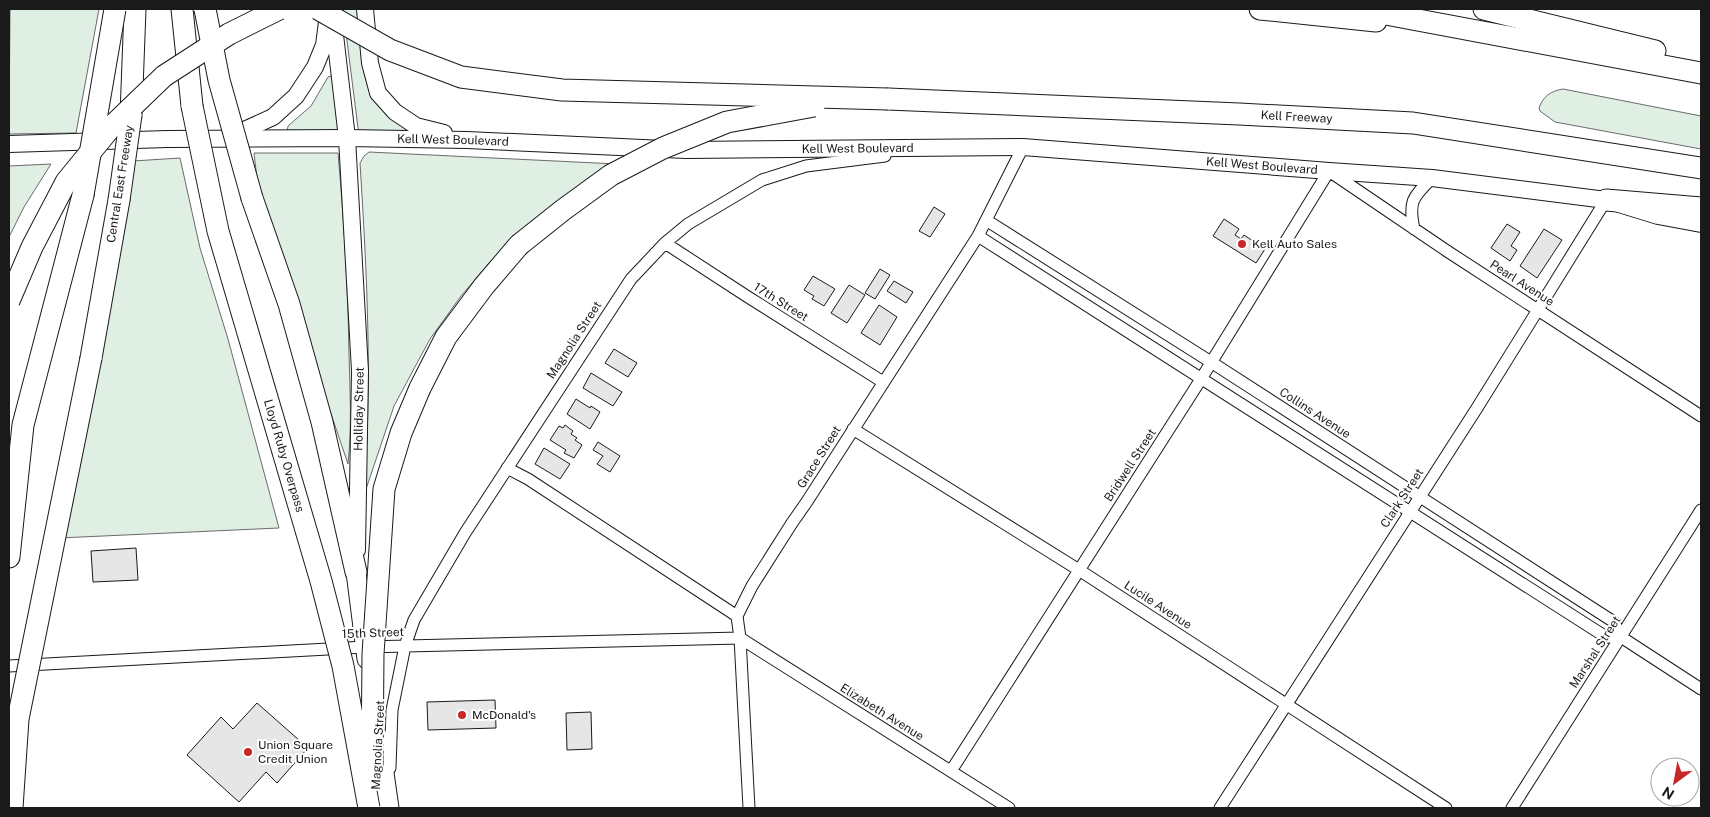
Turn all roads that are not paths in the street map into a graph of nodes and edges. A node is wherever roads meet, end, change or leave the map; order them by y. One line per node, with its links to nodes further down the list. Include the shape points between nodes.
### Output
1 (115, 9): 42 (highway, bridge, via 83,195 23,425)
2 (135, 9): 54 (highway, Central East Freeway, bridge, via 131,115 119,200 91,358 18,719)
3 (182, 9): 55 (highway, Lloyd Ruby Overpass, bridge, via 192,106 218,230 321,581)
4 (205, 9): 44 (highway, bridge, via 219,80 252,198 289,304 322,422)
5 (279, 9): 31 (highway, bridge, via 229,34 164,76 110,127 66,182 32,247)
6 (318, 9): 15 (highway, bridge, via 390,50 461,77 562,90)
7 (330, 9): 16 (main road, Holliday Street); 17 (main road, via 324,45 315,67 296,96 273,117)
8 (365, 9): 18 (main road, via 370,63 378,93 395,112 416,126)
9 (1260, 9): 12 (highway)
10 (1359, 9): 12 (highway)
11 (1484, 9): 13 (highway)
12 (1480, 33): 14 (highway)
13 (1701, 63)
14 (1701, 73)
15 (888, 99): 21 (highway, Kell Freeway, via 1413,123); 55 (highway, bridge, via 813,106 727,122 663,148 611,175 519,245 446,337 400,433 384,489 373,654)
16 (347, 138): 17 (main road, Kell West Boulevard); 18 (main road, Kell West Boulevard); 44 (main road, Holliday Street, via 360,371)
17 (225, 139): 19 (main road, Kell West Boulevard)
18 (467, 140): 20 (main road, Kell West Boulevard, via 686,150)
19 (9, 144)
20 (1023, 147): 22 (main road, Kell West Boulevard); 26 (street, Grace Street); 30 (street, Magnolia Street, via 870,156 806,166 762,180 688,224)
21 (1701, 168)
22 (1329, 171): 23 (main road, Kell West Boulevard); 28 (street, Pearl Avenue); 33 (street, Bridwell Street)
23 (1432, 178): 24 (main road, Kell West Boulevard); 28 (street, via 1418,192 1410,210)
24 (1606, 200): 25 (highway); 27 (main road, Kell West Boulevard, via 1658,216); 32 (street, Clark Street)
25 (1701, 208)
26 (986, 220): 29 (street, Grace Street); 33 (street, Collins Avenue)
27 (1701, 224)
28 (1414, 229): 32 (street, Pearl Avenue)
29 (978, 236): 34 (street, Collins Avenue); 35 (street, Grace Street)
30 (665, 243): 35 (street, 17th Street); 38 (street, Magnolia Street, via 631,279)
31 (9, 301)
32 (1537, 309): 36 (street, Pearl Avenue); 39 (street, Clark Street)
33 (1211, 362): 34 (street, Bridwell Street); 39 (street, Collins Avenue)
34 (1201, 379): 41 (street, Collins Avenue); 43 (street, Bridwell Street)
35 (883, 382): 37 (street, Grace Street)
36 (1701, 416)
37 (853, 429): 43 (street, Lucile Avenue); 45 (street, Grace Street, via 752,586)
38 (507, 468): 45 (street); 48 (street, Magnolia Street, via 414,620)
39 (1419, 496): 41 (street, Clark Street); 46 (street, Collins Avenue, via 1614,622)
40 (1701, 510): 46 (street, Marshal Street)
41 (1409, 512): 46 (street, Collins Avenue, via 1606,637); 52 (street, Clark Street)
42 (9, 558)
43 (1079, 570): 52 (street, Lucile Avenue); 53 (street, Bridwell Street)
44 (356, 572): 49 (main road, Holliday Street)
45 (737, 616): 47 (street)
46 (1621, 637): 51 (street, Collins Avenue); 60 (street, Marshal Street)
47 (740, 638): 48 (street, 15th Street); 53 (street, Elizabeth Avenue); 56 (street)
48 (405, 646): 49 (street, 15th Street); 55 (street, Magnolia Street, via 392,710)
49 (365, 647): 50 (street, 15th Street); 55 (main road, Holliday Street)
50 (9, 666)
51 (1701, 689)
52 (1287, 705): 58 (street, Clark Street); 59 (street, Lucile Avenue)
53 (951, 771): 57 (street, Elizabeth Avenue)
54 (12, 808)
55 (380, 808)
56 (749, 808)
57 (1009, 808)
58 (1220, 808)
59 (1446, 808)
60 (1512, 808)

